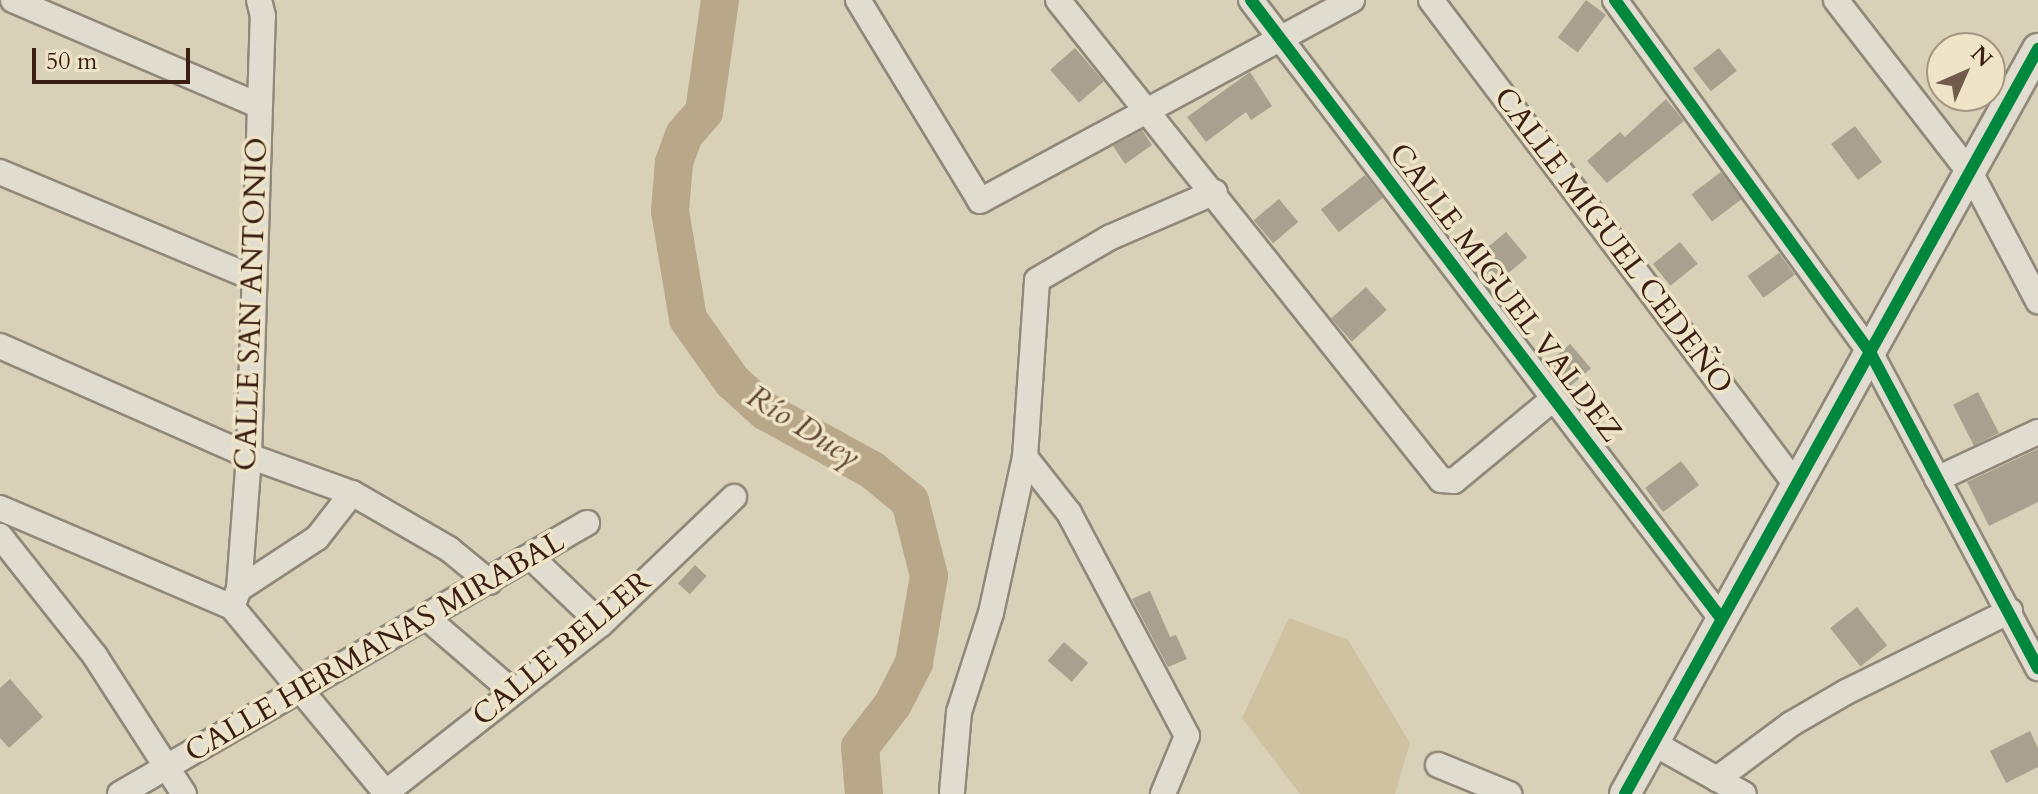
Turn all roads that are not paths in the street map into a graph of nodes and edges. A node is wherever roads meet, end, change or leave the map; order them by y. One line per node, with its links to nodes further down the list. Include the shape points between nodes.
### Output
1 (13, 0): 12 (street)
2 (259, 0): 12 (street, CALLE SAN ANTONIO, via 263,16)
3 (858, 0): 13 (street, via 976,200)
4 (1058, 0): 13 (street)
5 (1251, 0): 10 (street, CALLE MIGUEL VALDEZ)
6 (1352, 0): 10 (street)
7 (1431, 0): 26 (street, CALLE MIGUEL CEDEÑO)
8 (1615, 0): 20 (street)
9 (1836, 0): 15 (street)
10 (1281, 39): 13 (street); 21 (street, CALLE MIGUEL VALDEZ)
11 (2038, 49): 15 (street)
12 (258, 105): 17 (street, CALLE SAN ANTONIO)
13 (1148, 111): 16 (street)
14 (0, 172): 17 (street)
15 (1971, 174): 18 (street); 20 (street)
16 (1215, 192): 21 (street, via 1441,480 1454,481); 24 (street, via 1111,237 1037,280)
17 (254, 278): 23 (street, CALLE SAN ANTONIO)
18 (2038, 301)
19 (0, 346): 23 (street)
20 (1871, 354): 25 (street); 26 (street)
21 (1552, 400): 36 (street, CALLE MIGUEL VALDEZ)
22 (2038, 432): 25 (street)
23 (249, 456): 27 (street); 34 (street, CALLE SAN ANTONIO)
24 (1025, 457): 46 (street, via 991,613 959,712); 50 (street, via 1069,513 1187,736)
25 (1937, 479): 35 (street)
26 (1795, 483): 36 (street)
27 (352, 493): 33 (street, via 449,549); 34 (street, via 317,538)
28 (734, 497): 38 (street, CALLE BELLER)
29 (0, 508): 34 (street)
30 (587, 523): 32 (street, CALLE HERMANAS MIRABAL)
31 (0, 536): 44 (street, via 95,656)
32 (532, 558): 33 (street, CALLE HERMANAS MIRABAL); 38 (street)
33 (489, 582): 37 (street, CALLE HERMANAS MIRABAL)
34 (235, 598): 40 (street)
35 (2010, 611): 39 (street); 45 (street, via 1846,692 1791,724)
36 (1720, 617): 42 (street)
37 (427, 618): 40 (street, CALLE HERMANAS MIRABAL); 41 (street)
38 (601, 624): 41 (street, CALLE BELLER)
39 (2038, 668)
40 (304, 691): 44 (street, CALLE HERMANAS MIRABAL); 47 (street)
41 (513, 692): 47 (street, CALLE BELLER)
42 (1653, 743): 45 (street); 52 (street)
43 (1438, 765): 51 (street)
44 (165, 768): 48 (street, CALLE HERMANAS MIRABAL); 49 (street)
45 (1717, 779): 53 (street)
46 (952, 792)
47 (385, 793)
48 (120, 794)
49 (184, 794)
50 (1163, 794)
51 (1509, 794)
52 (1625, 794)
53 (1744, 794)

